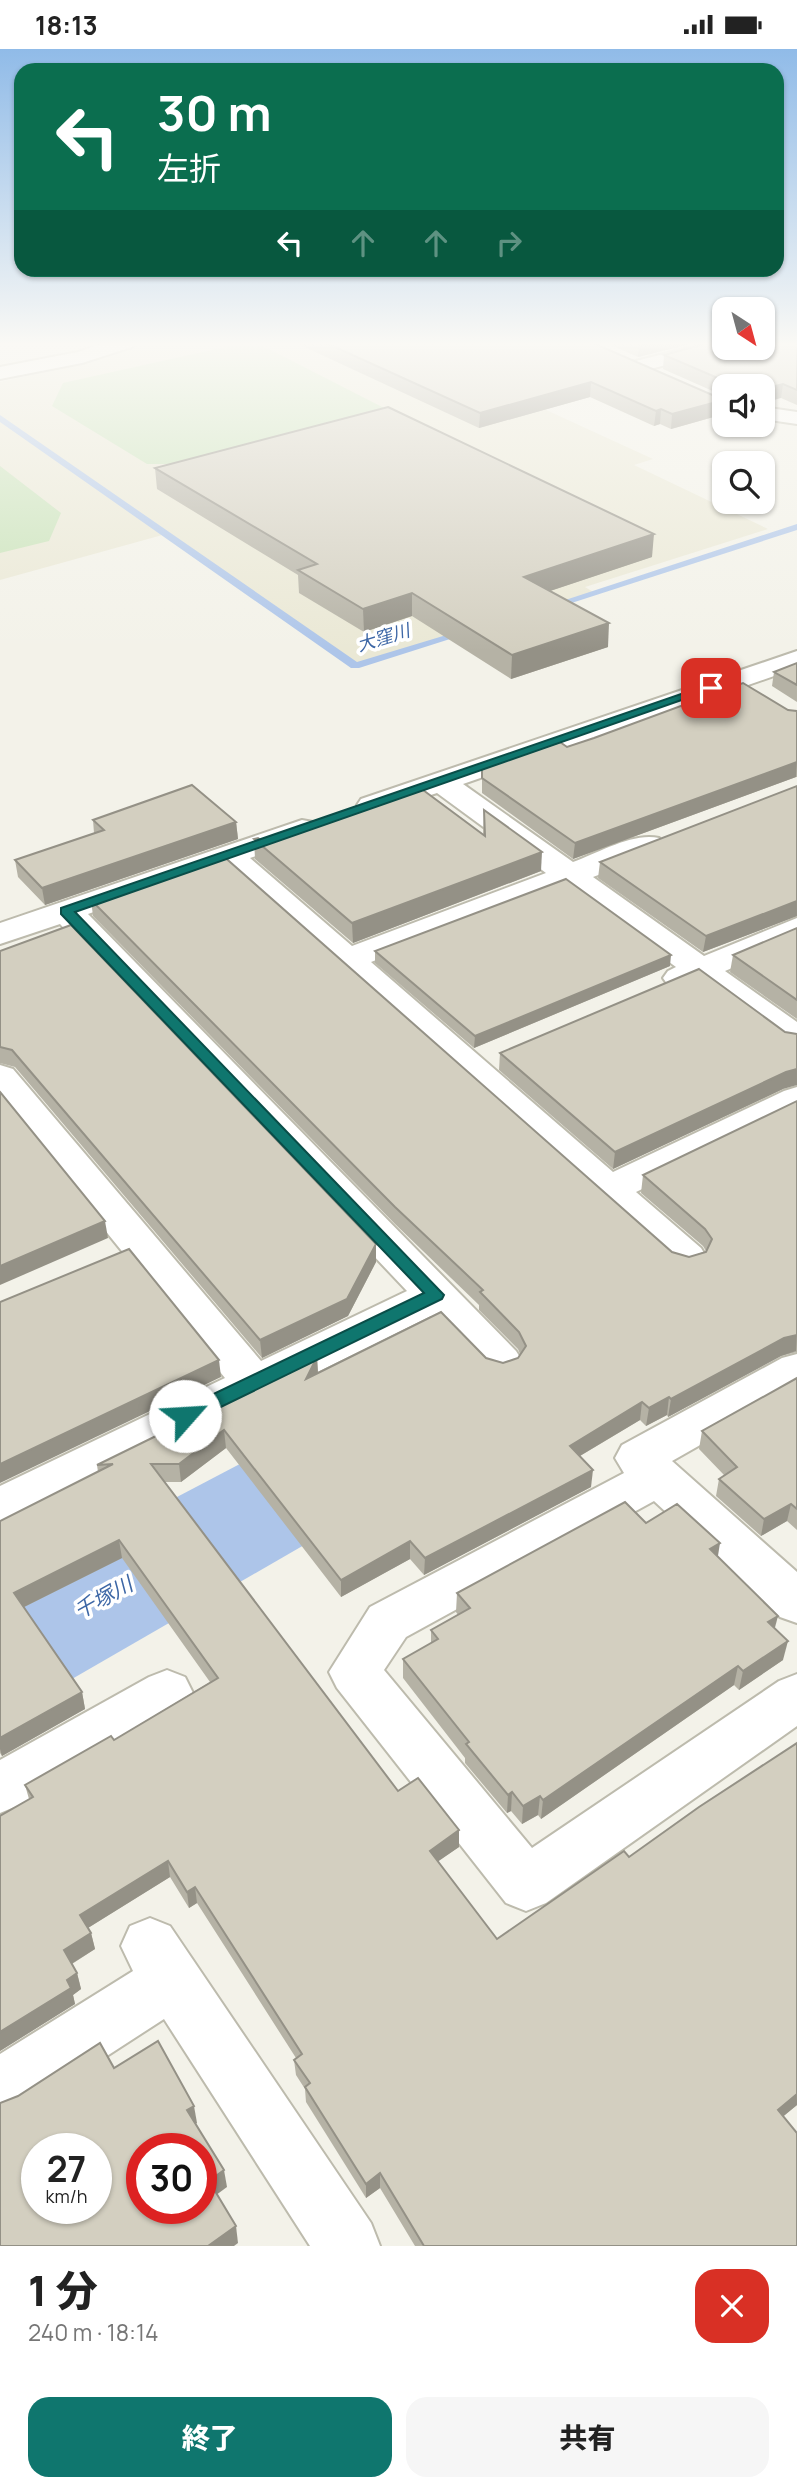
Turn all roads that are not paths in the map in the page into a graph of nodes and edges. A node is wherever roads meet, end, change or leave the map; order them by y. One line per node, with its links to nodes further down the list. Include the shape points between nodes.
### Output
1 (797, 659): 2 (street)
2 (735, 679): 3 (street); 4 (street)
3 (766, 698)
4 (440, 781): 6 (street); 7 (street)
5 (671, 836): 7 (street)
6 (228, 855): 8 (street); 11 (street)
7 (571, 874): 11 (street); 12 (street)
8 (66, 911): 10 (street); 23 (street)
9 (797, 928): 12 (street)
10 (0, 934)
11 (345, 960): 16 (street)
12 (700, 969): 13 (street); 14 (street)
13 (648, 991)
14 (797, 1039)
15 (507, 1051): 16 (street)
16 (468, 1067): 19 (street)
17 (0, 1078): 20 (street)
18 (797, 1099): 19 (street)
19 (608, 1190): 21 (street)
20 (139, 1244): 22 (street); 26 (street)
21 (686, 1258)
22 (101, 1261)
23 (436, 1295): 24 (street); 26 (street)
24 (501, 1361)
25 (797, 1370): 27 (street, via 638,1458)
26 (254, 1383): 28 (street)
27 (659, 1476): 29 (street); 31 (street, via 387,1622 355,1672 526,1884)
28 (0, 1507)
29 (797, 1602)
30 (167, 1693): 32 (street)
31 (797, 1697)
32 (0, 1788)
33 (0, 2089): 34 (street, via 162,1963)
34 (337, 2242)

